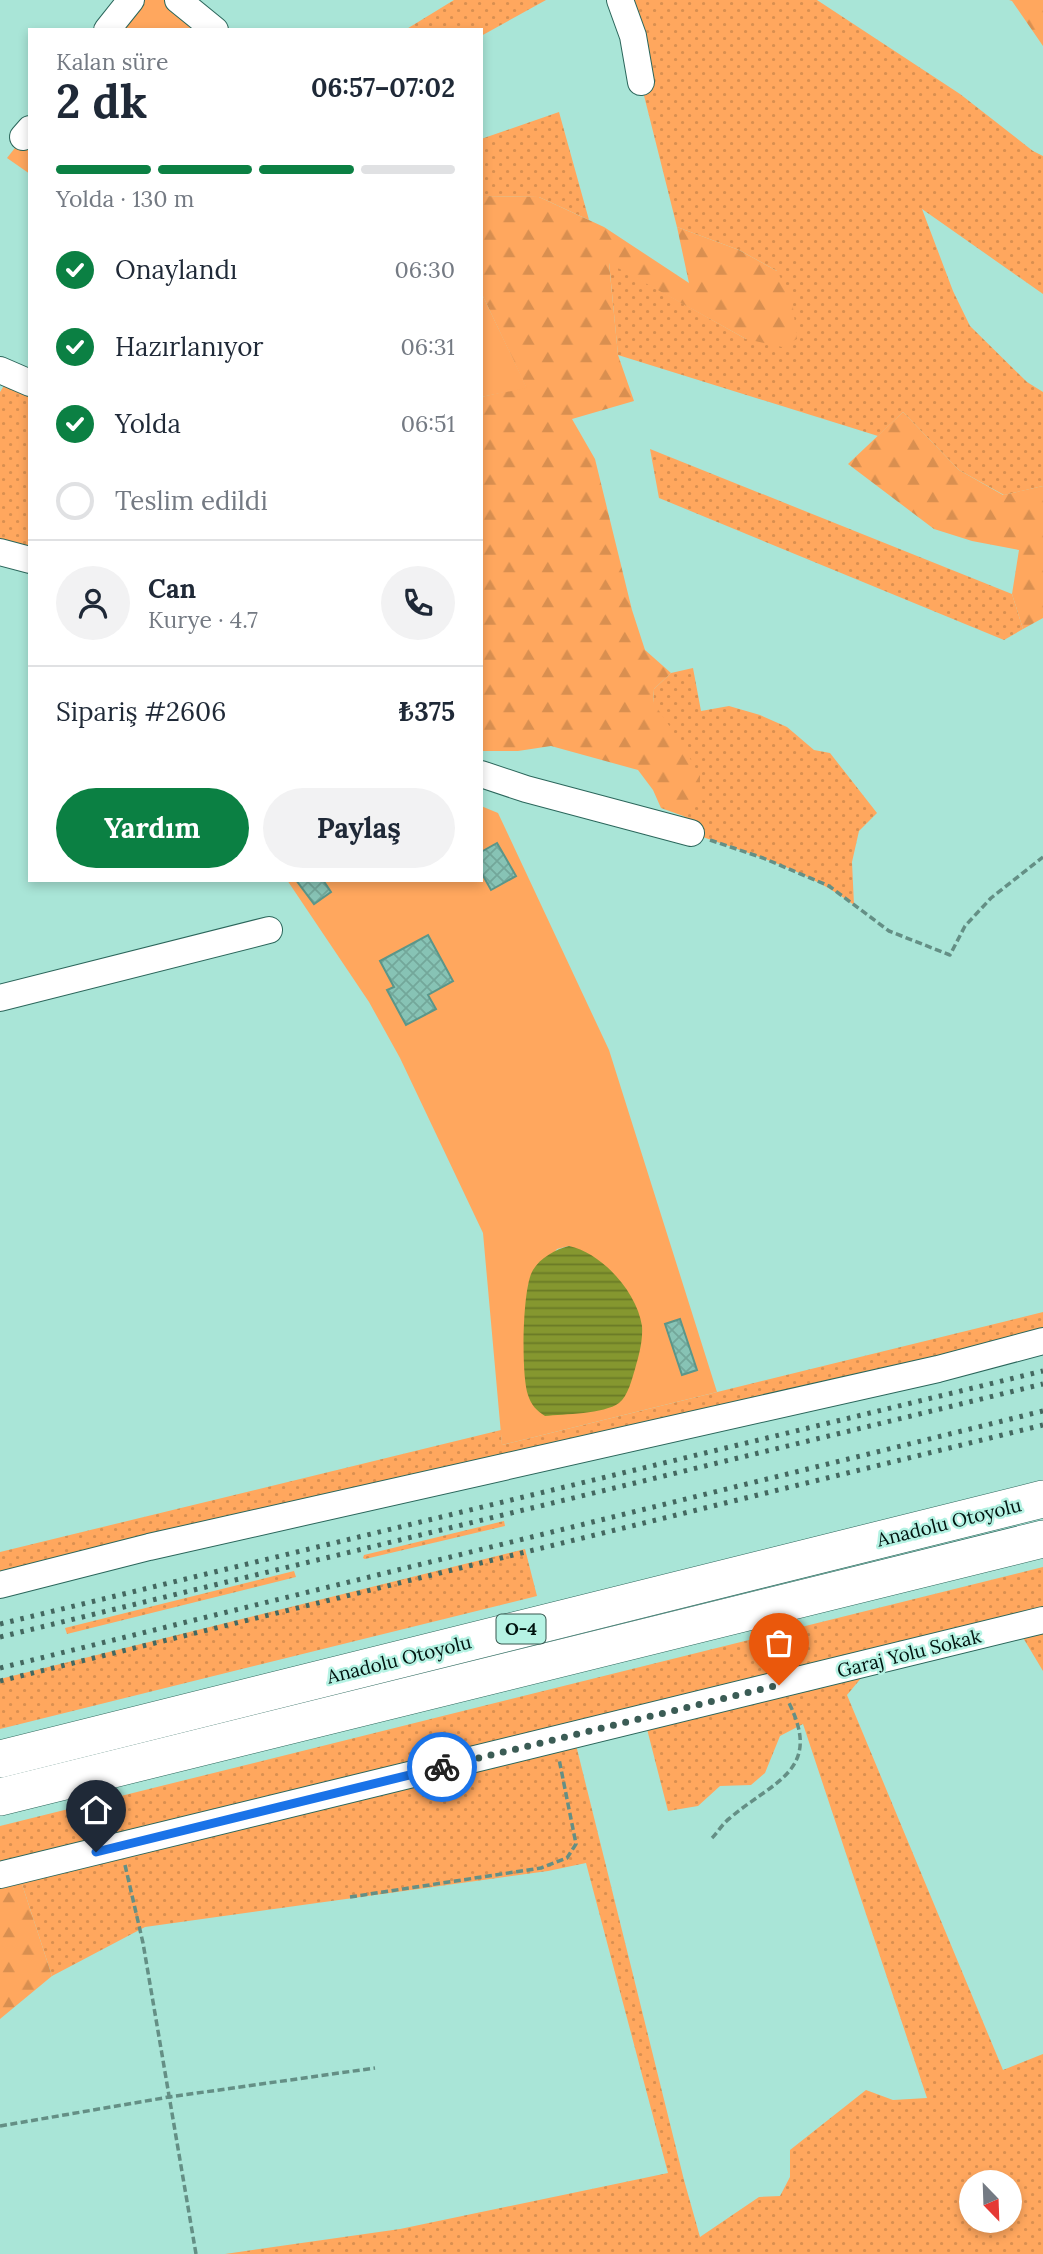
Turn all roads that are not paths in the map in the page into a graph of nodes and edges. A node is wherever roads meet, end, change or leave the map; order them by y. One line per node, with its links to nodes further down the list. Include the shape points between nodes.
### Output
1 (131, 0): 4 (street)
2 (178, 0): 5 (street)
3 (620, 0): 6 (street, via 633,36)
4 (109, 28)
5 (213, 28)
6 (641, 82)
7 (0, 370): 8 (street)
8 (28, 382)
9 (0, 552): 10 (street)
10 (28, 559)
11 (483, 775): 12 (street)
12 (691, 833)
13 (269, 930): 14 (street)
14 (0, 998)
15 (1043, 1341): 18 (street)
16 (1043, 1499): 20 (highway, Anadolu Otoyolu / O-4)
17 (1043, 1539): 21 (highway, Anadolu Otoyolu / O-4)
18 (0, 1585)
19 (1043, 1620): 22 (street, Garaj Yolu Sokak)
20 (0, 1759)
21 (0, 1797)
22 (0, 1875)

